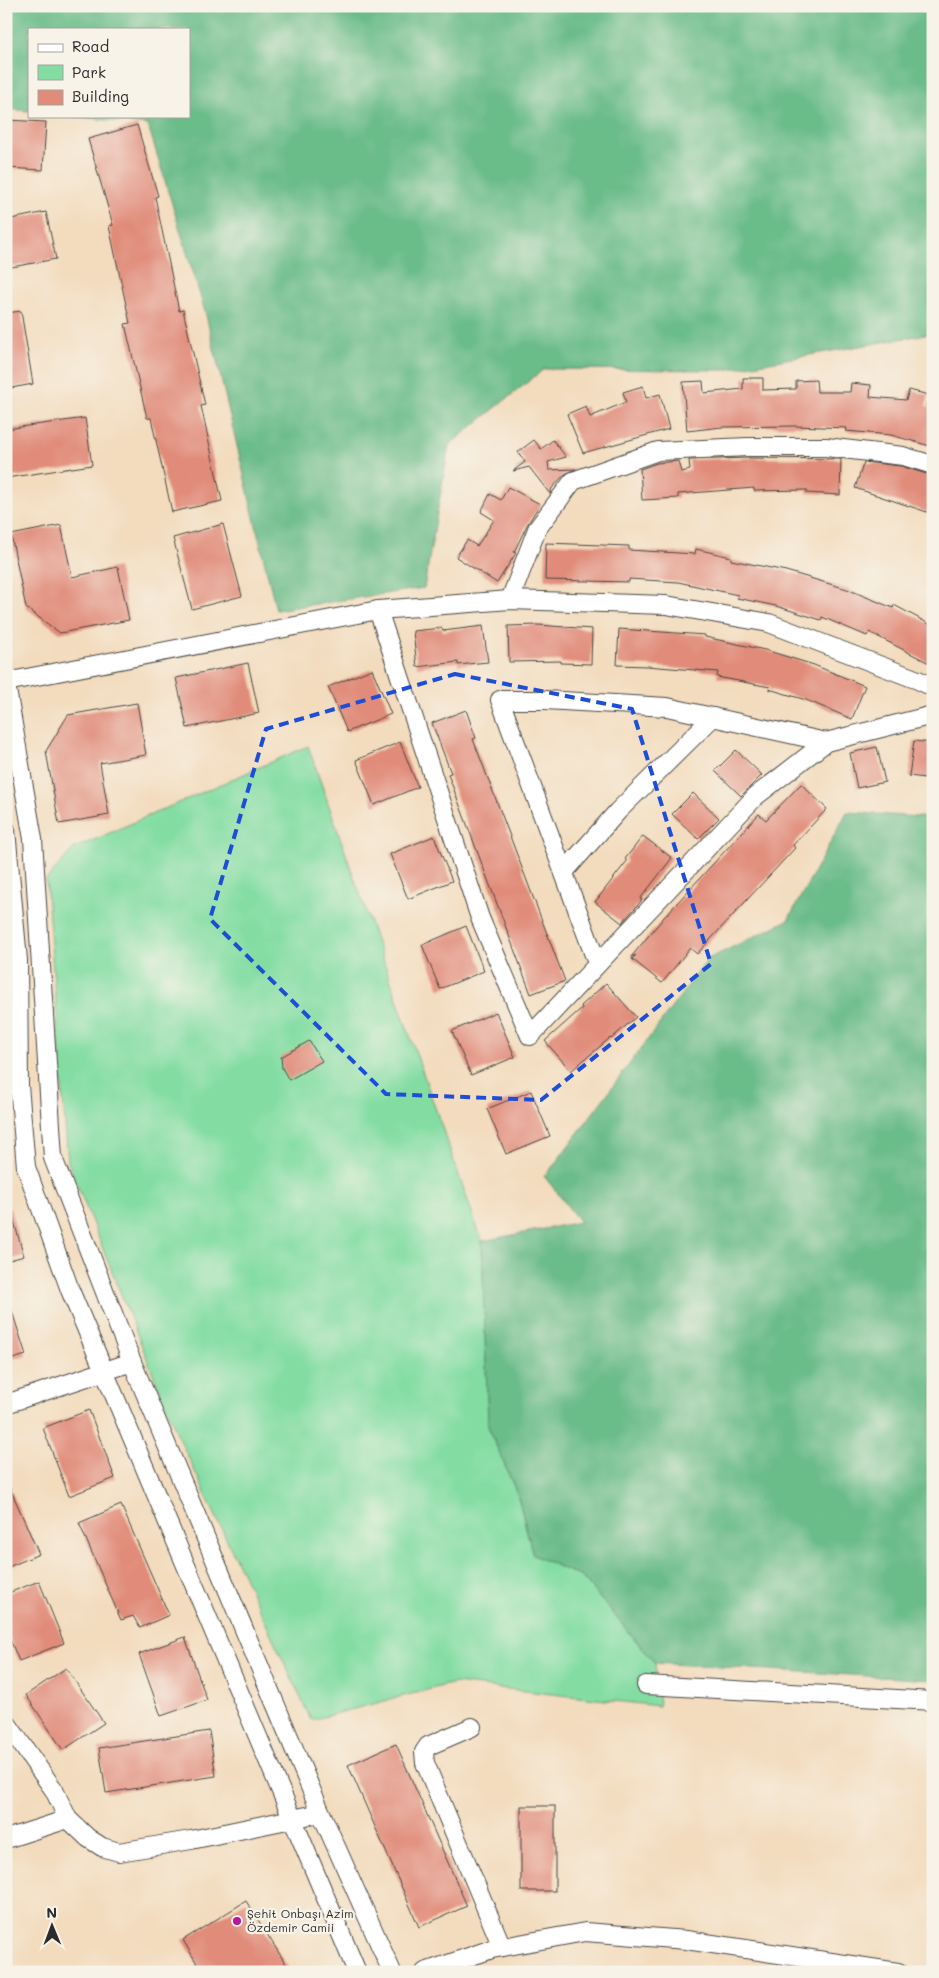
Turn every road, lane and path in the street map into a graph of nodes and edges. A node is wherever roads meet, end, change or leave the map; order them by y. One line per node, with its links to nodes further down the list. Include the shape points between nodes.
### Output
1 (933, 465): 2 (street, via 903,456 826,447 658,451 573,481 537,529)
2 (510, 600): 3 (street); 5 (street, via 666,605 769,623)
3 (378, 610): 4 (street); 13 (street, via 480,918 530,1036)
4 (6, 685): 11 (street, via 33,839)
5 (933, 687)
6 (933, 715): 8 (street)
7 (713, 717): 8 (street); 10 (street, via 618,811); 10 (street, via 667,707 500,700)
8 (826, 742): 13 (street, via 756,796)
9 (6, 830): 12 (street)
10 (564, 872): 13 (street)
11 (40, 953): 12 (street); 14 (street, via 52,1158)
12 (12, 962): 15 (street, via 26,1167 70,1290)
13 (597, 963)
14 (132, 1362): 15 (street); 21 (street)
15 (105, 1372): 16 (street); 23 (street)
16 (6, 1404)
17 (646, 1685): 18 (street)
18 (933, 1701)
19 (6, 1722): 22 (street, via 54,1790)
20 (472, 1727): 25 (street, via 428,1746 424,1752 425,1763)
21 (321, 1813): 23 (street); 27 (street)
22 (68, 1819): 23 (street, via 102,1847 120,1852); 24 (street)
23 (293, 1819): 26 (street)
24 (6, 1839)
25 (502, 1947): 28 (street); 29 (street, via 586,1932 686,1940)
26 (357, 1972)
27 (392, 1972)
28 (425, 1972)
29 (898, 1972)

